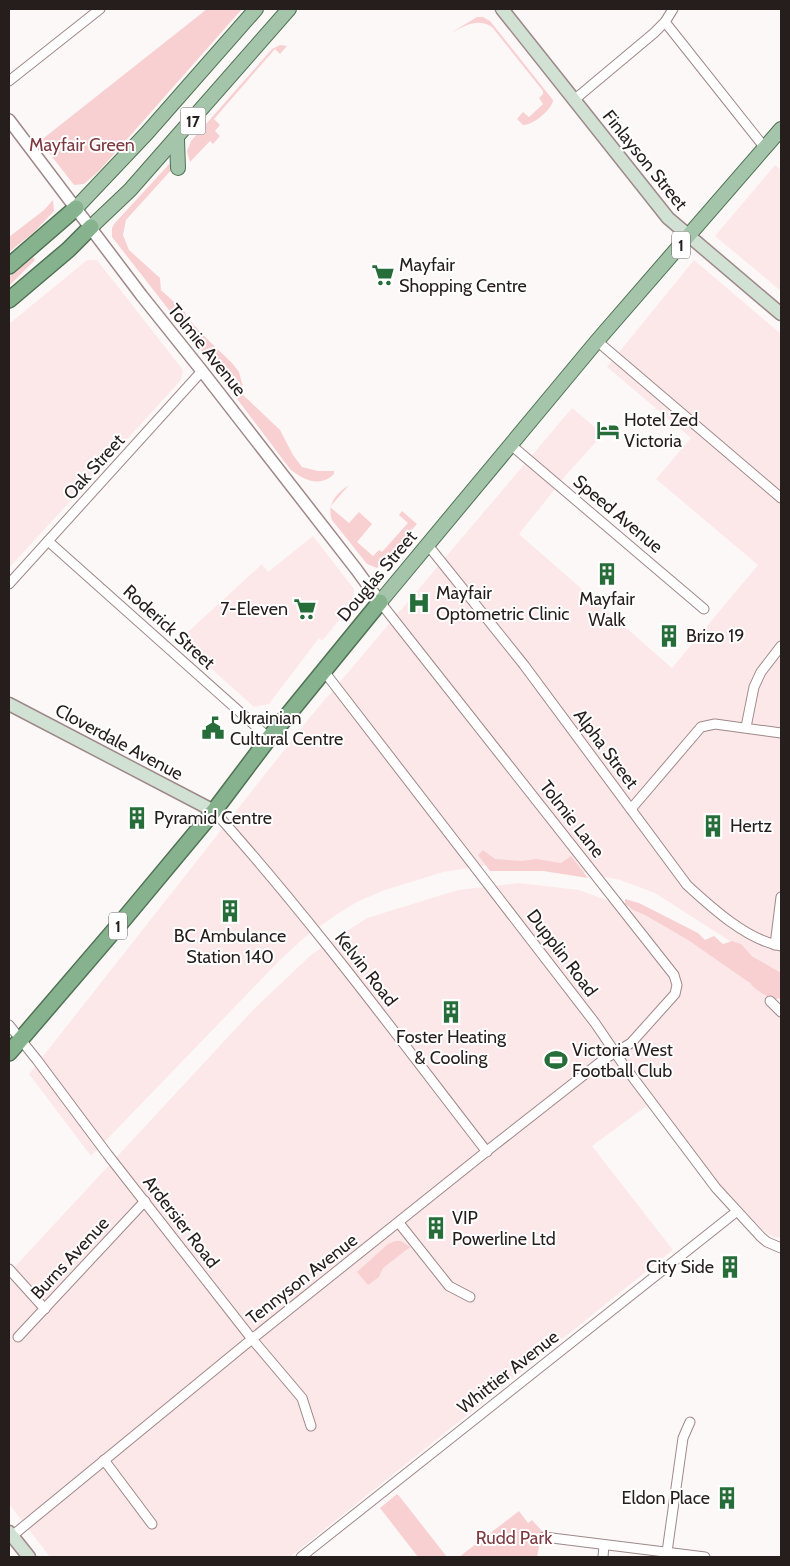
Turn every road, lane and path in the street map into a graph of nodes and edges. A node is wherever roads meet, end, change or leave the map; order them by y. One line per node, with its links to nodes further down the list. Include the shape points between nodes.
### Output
1 (100, 9): 7 (street)
2 (256, 9): 14 (main road, 17)
3 (290, 9): 11 (main road, 17)
4 (502, 9): 8 (main road, Finlayson Street)
5 (674, 9): 6 (street)
6 (665, 22): 8 (street); 12 (street)
7 (9, 81)
8 (574, 100): 16 (main road, Finlayson Street, via 668,218)
9 (9, 120): 14 (street, Tolmie Avenue)
10 (781, 129): 12 (main road, Douglas Street / 1)
11 (176, 139): 13 (main road); 15 (main road, 17, via 130,190)
12 (765, 148): 16 (main road, Douglas Street / 1)
13 (178, 168)
14 (76, 208): 15 (street, Tolmie Avenue); 17 (highway, 17)
15 (90, 227): 18 (highway, 17); 21 (street, Tolmie Avenue)
16 (688, 237): 19 (main road, Finlayson Street); 20 (main road, Douglas Street / 1)
17 (9, 266)
18 (9, 300)
19 (781, 314)
20 (597, 341): 22 (main road, Douglas Street / 1); 23 (street)
21 (202, 371): 24 (street, Oak Street); 27 (street, Tolmie Avenue)
22 (511, 445): 25 (main road, Douglas Street / 1); 28 (street, Speed Avenue)
23 (781, 498)
24 (48, 541): 26 (street, Oak Street); 34 (street, Roderick Street)
25 (427, 544): 27 (main road, Douglas Street / 1); 35 (street, Alpha Street, via 524,665)
26 (9, 584)
27 (380, 602): 30 (highway, Douglas Street / 1); 43 (street, Tolmie Lane, via 674,976 675,994 635,1039)
28 (704, 609)
29 (781, 646): 32 (street, via 757,679)
30 (323, 670): 34 (highway, Douglas Street / 1); 43 (street, Dupplin Road, via 582,1004)
31 (9, 704): 36 (main road, Cloverdale Avenue)
32 (746, 727): 33 (street); 35 (street, via 701,726)
33 (781, 733)
34 (269, 738): 36 (highway, Douglas Street / 1)
35 (631, 809): 38 (street, Alpha Street, via 687,885 751,935)
36 (214, 811): 42 (highway, Douglas Street / 1); 45 (street, Kelvin Road, via 254,855)
37 (781, 897): 38 (street)
38 (778, 945)
39 (770, 1001): 40 (street)
40 (781, 1012)
41 (9, 1025): 42 (street, Ardersier Road)
42 (20, 1039): 44 (highway, Douglas Street / 1); 46 (street, Ardersier Road)
43 (615, 1052): 45 (street, Tennyson Avenue); 47 (street, Dupplin Road, via 633,1080)
44 (9, 1053)
45 (487, 1152): 48 (street, Tennyson Avenue)
46 (145, 1201): 52 (street, Burns Avenue); 54 (street, Ardersier Road)
47 (736, 1212): 49 (street, Dupplin Road, via 767,1242); 64 (street, Whittier Avenue)
48 (399, 1223): 51 (street, via 449,1286); 54 (street, Tennyson Avenue)
49 (781, 1248)
50 (9, 1269): 52 (street)
51 (470, 1297)
52 (45, 1309): 53 (street, Burns Avenue)
53 (18, 1337)
54 (252, 1339): 56 (street, Ardersier Road, via 302,1398); 57 (street, Tennyson Avenue)
55 (690, 1422): 62 (street, via 683,1438)
56 (311, 1426)
57 (104, 1460): 58 (street); 59 (street, Tennyson Avenue)
58 (152, 1524)
59 (10, 1534): 63 (main road)
60 (544, 1537): 61 (street)
61 (604, 1545): 62 (street); 65 (street)
62 (667, 1552): 66 (street)
63 (29, 1557)
64 (301, 1557)
65 (603, 1557)
66 (705, 1557)

